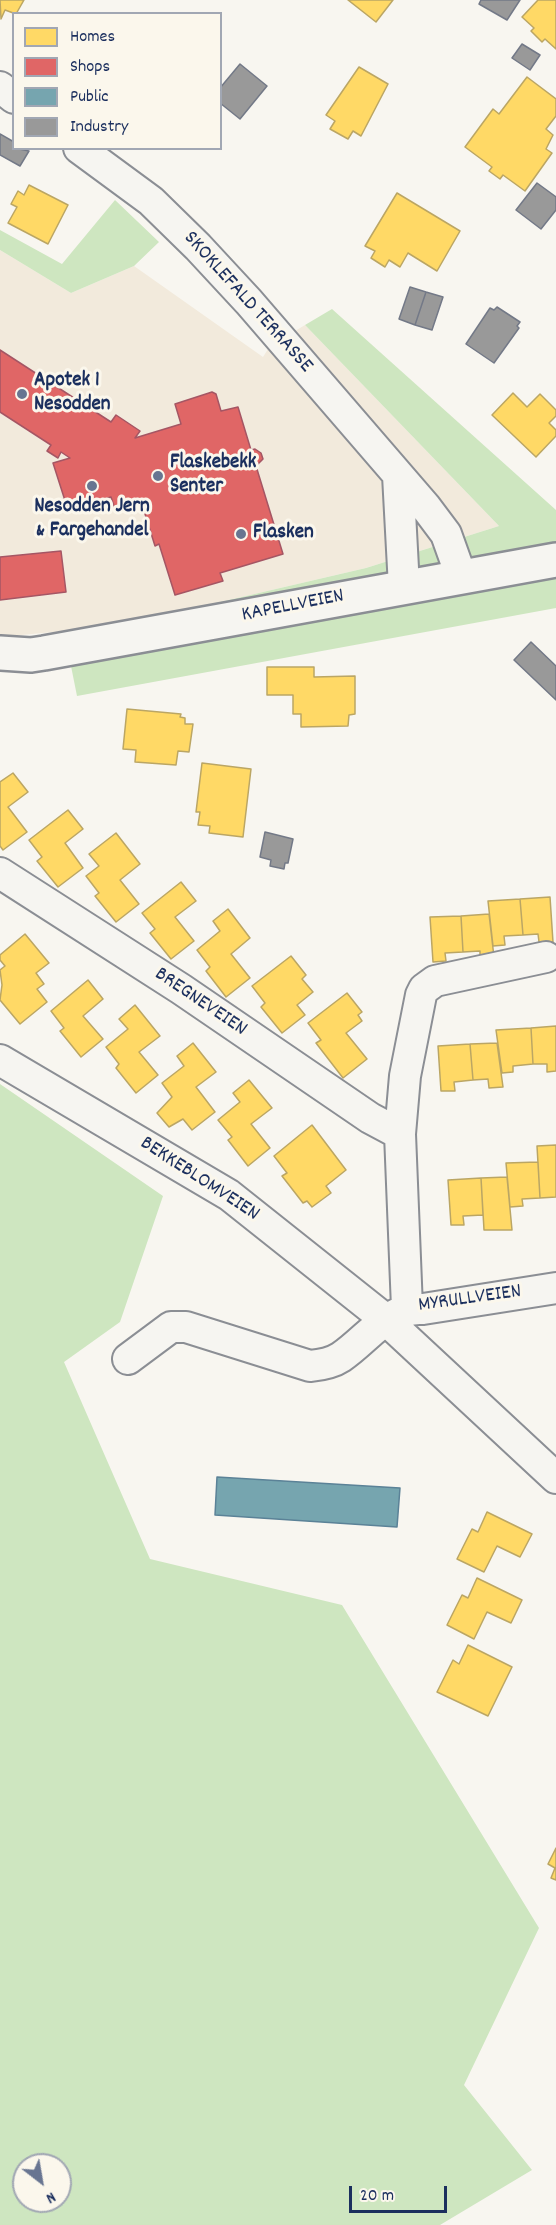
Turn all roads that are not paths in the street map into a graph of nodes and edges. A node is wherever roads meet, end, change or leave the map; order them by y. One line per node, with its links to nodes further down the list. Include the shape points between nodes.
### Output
1 (0, 87): 2 (street)
2 (12, 96)
3 (82, 150): 4 (street, SKOKLEFALD TERRASSE, via 151,201 198,247)
4 (398, 476): 6 (street, SKOKLEFALD TERRASSE, via 446,534); 7 (street)
5 (556, 560): 6 (main road, KAPELLVEIEN)
6 (461, 576): 7 (main road, KAPELLVEIEN)
7 (404, 586): 8 (main road, KAPELLVEIEN)
8 (15, 654): 9 (main road, KAPELLVEIEN)
9 (0, 669)
10 (0, 873): 13 (street, BREGNEVEIEN)
11 (546, 957): 13 (street, via 435,981 424,989 405,1076)
12 (0, 1060): 15 (street, BEKKEBLOMVEIEN, via 229,1195)
13 (400, 1134): 15 (street)
14 (556, 1288): 15 (street, MYRULLVEIEN)
15 (396, 1314): 16 (street, via 340,1358 310,1366 186,1327 171,1327); 17 (street, BEKKEBLOMVEIEN)
16 (128, 1359)
17 (556, 1478)

